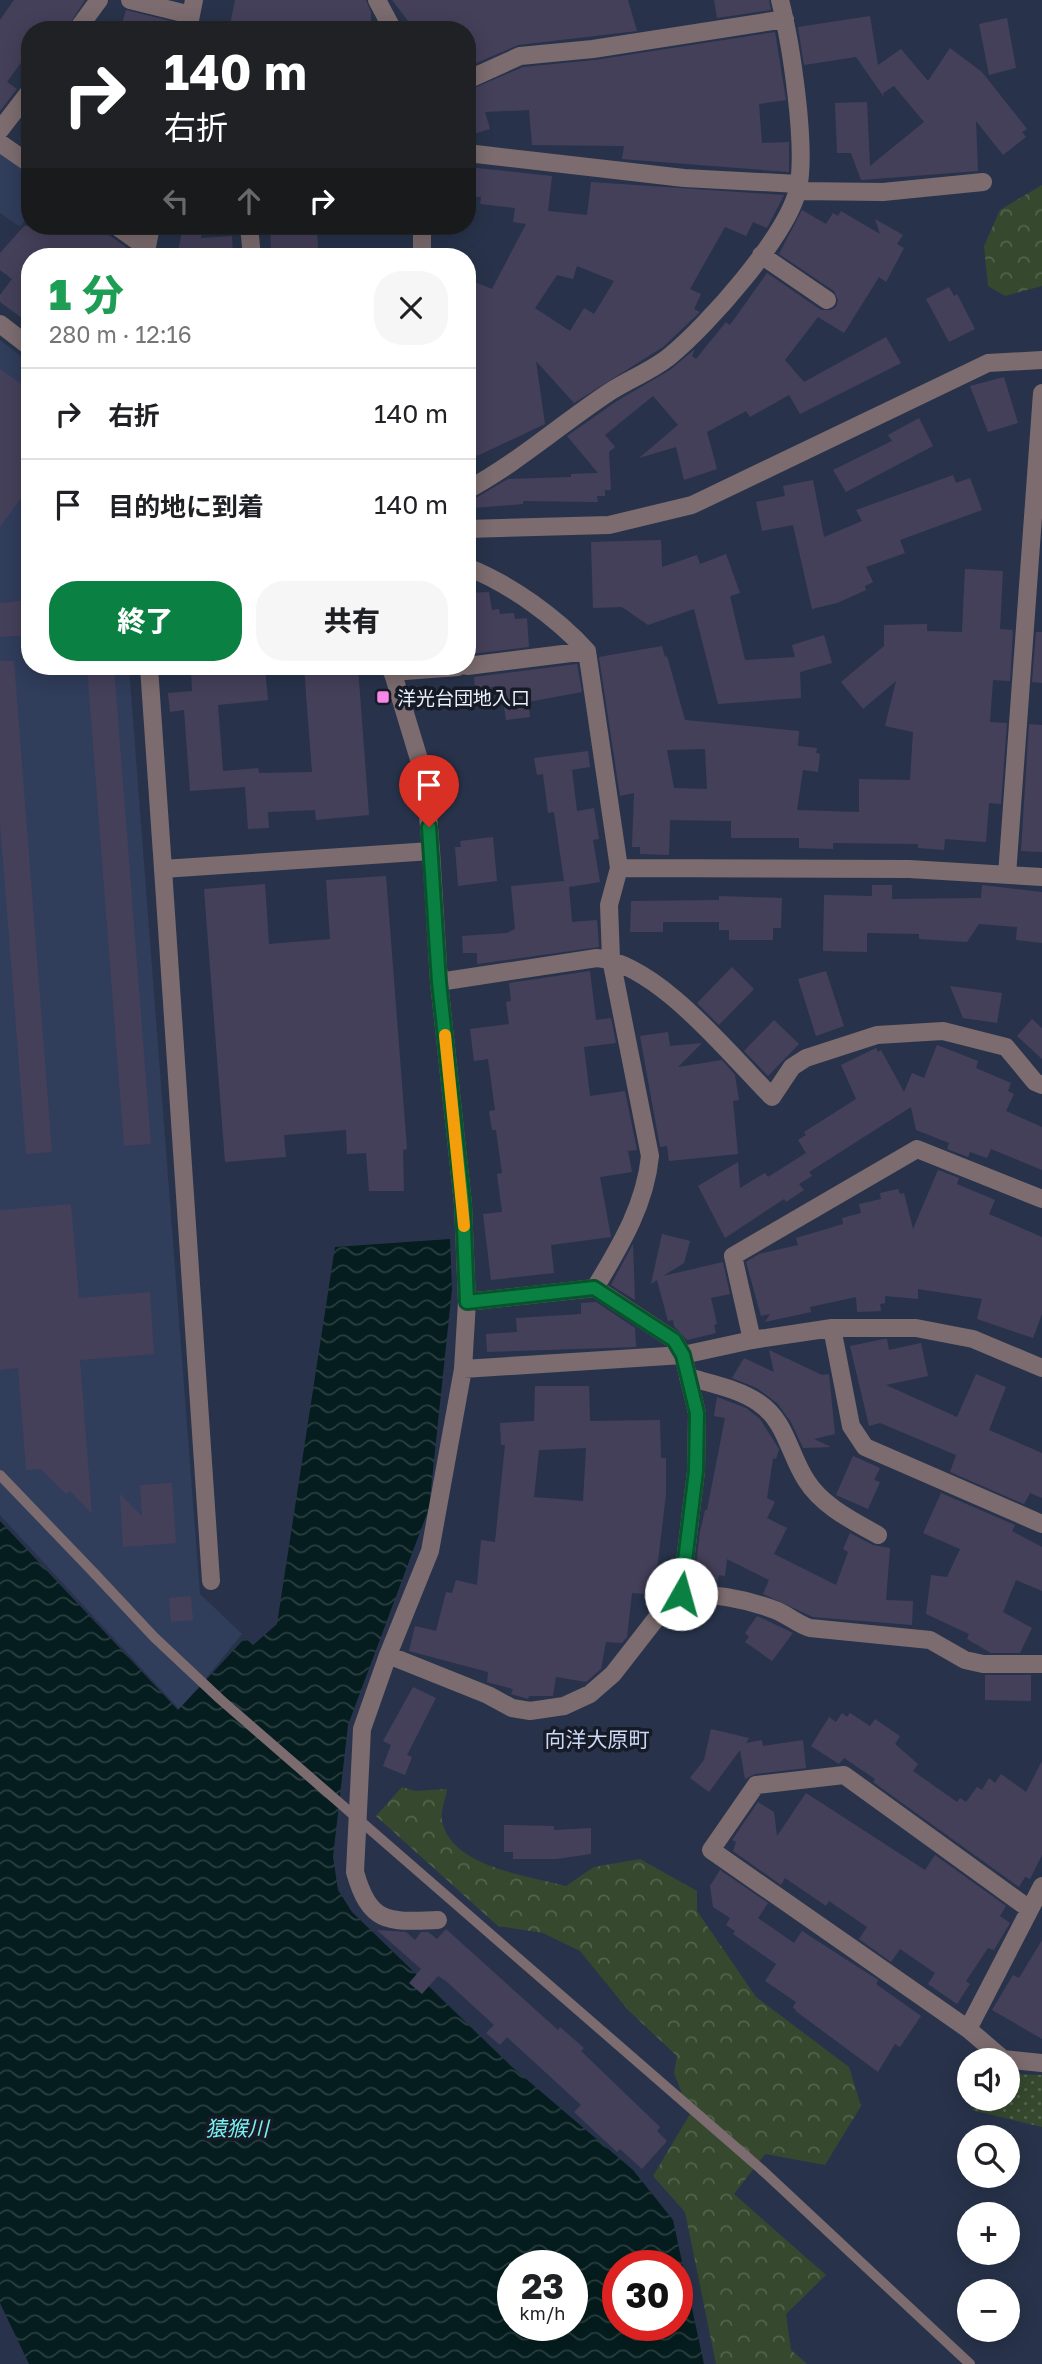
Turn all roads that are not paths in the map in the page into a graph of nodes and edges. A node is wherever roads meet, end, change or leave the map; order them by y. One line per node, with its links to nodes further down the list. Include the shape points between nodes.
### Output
1 (99, 0): 7 (street)
2 (130, 0): 5 (street)
3 (377, 0): 8 (street)
4 (780, 0): 6 (street)
5 (191, 15)
6 (785, 19): 9 (street, via 520,56); 16 (street, via 796,103)
7 (83, 21)
8 (388, 21)
9 (476, 76)
10 (21, 103): 11 (street)
11 (0, 130)
12 (0, 143): 14 (street)
13 (476, 154): 16 (street)
14 (21, 158)
15 (984, 182): 16 (street, via 883,192)
16 (798, 188): 19 (street)
17 (126, 235): 18 (street)
18 (140, 248)
19 (761, 255): 20 (street); 25 (street, via 719,310 669,358 611,391 519,460)
20 (827, 300)
21 (0, 324): 22 (street)
22 (21, 340)
23 (1042, 360): 26 (street, via 988,363 692,505 608,525)
24 (1042, 393): 35 (street)
25 (476, 485)
26 (476, 528)
27 (476, 572): 28 (street, via 521,597)
28 (587, 651): 29 (street); 33 (street)
29 (476, 665)
30 (150, 675): 34 (street)
31 (393, 675): 32 (street, via 425,779)
32 (431, 850): 34 (street); 38 (street)
33 (619, 868): 35 (street, via 909,869); 37 (street, via 609,905)
34 (163, 869): 52 (street)
35 (1007, 875): 36 (street)
36 (1042, 877)
37 (611, 959): 38 (street); 39 (street, via 644,975 674,999 772,1097 792,1067 806,1058 877,1035 943,1031 1006,1047); 41 (street, via 650,1156 647,1185 631,1226)
38 (439, 982): 42 (street, via 463,1204)
39 (1042, 1085)
40 (1042, 1199): 44 (street, via 917,1149 733,1256)
41 (594, 1288): 42 (street); 45 (street, via 674,1340)
42 (467, 1302): 47 (street)
43 (832, 1328): 44 (street); 46 (street, via 916,1328 973,1339); 50 (street, via 851,1426 865,1447)
44 (752, 1340): 45 (street)
45 (683, 1355): 47 (street); 48 (street)
46 (1042, 1368)
47 (463, 1369): 54 (street, via 430,1551)
48 (688, 1377): 51 (street, via 760,1404 779,1424 806,1482 848,1519); 53 (street, via 697,1413 696,1471)
49 (0, 1475): 61 (lane, bridge, via 153,1637 220,1699 762,2170)
50 (1042, 1524)
51 (878, 1535)
52 (211, 1581)
53 (681, 1594): 54 (street, via 612,1674 590,1694 564,1706 530,1711 512,1708); 55 (street, via 733,1598 778,1611 810,1628 930,1640 964,1660 983,1664)
54 (388, 1655): 58 (street, via 362,1729 355,1872 373,1913 393,1922)
55 (1042, 1664)
56 (1042, 1886): 57 (street)
57 (1028, 1908): 59 (street); 59 (street, via 844,1775 756,1785 711,1850)
58 (438, 1920)
59 (968, 2029): 60 (street, via 1003,2059)
60 (1042, 2063)
61 (970, 2364)

